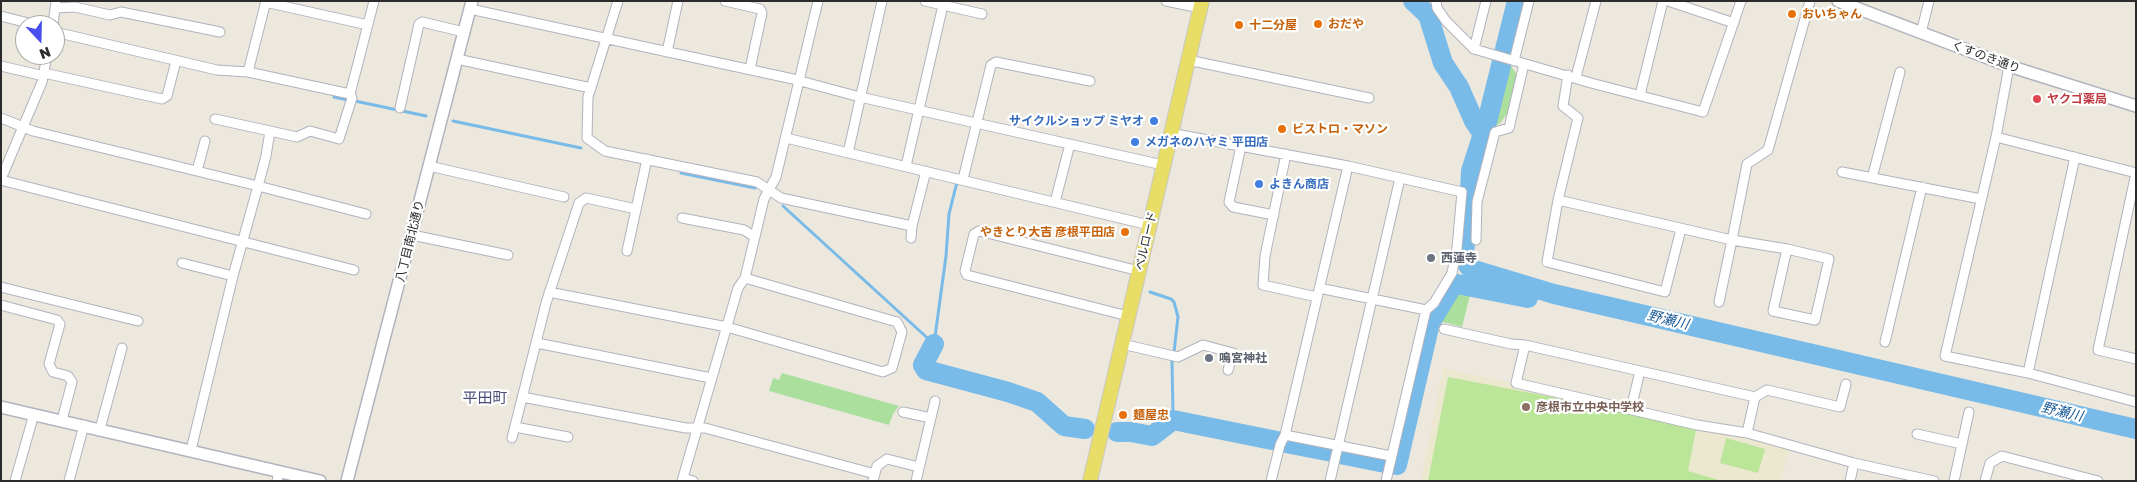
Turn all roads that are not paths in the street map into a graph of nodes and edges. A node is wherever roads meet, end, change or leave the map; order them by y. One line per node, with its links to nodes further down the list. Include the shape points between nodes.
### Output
1 (374, 1): 28 (street)
2 (618, 1): 33 (street)
3 (678, 1): 35 (street)
4 (725, 1): 44 (street, via 760,9 762,13)
5 (818, 1): 50 (street)
6 (882, 1): 54 (street)
7 (926, 1): 22 (street)
8 (1166, 1): 23 (street)
9 (1436, 1): 34 (street, via 1436,8 1446,21)
10 (1486, 1): 34 (street)
11 (1529, 1): 37 (street)
12 (1596, 1): 48 (street)
13 (1663, 1): 53 (street)
14 (1668, 1): 27 (street)
15 (1741, 1): 27 (street)
16 (1810, 1): 104 (street, via 1768,150 1747,164)
17 (1838, 1): 32 (street, くすのき通り)
18 (1929, 1): 32 (street)
19 (265, 2): 28 (street); 45 (street)
20 (55, 5): 29 (street, via 110,15 121,12)
21 (471, 5): 30 (street, 八丁目南北通り); 33 (street)
22 (943, 5): 24 (street); 58 (street)
23 (1201, 5): 38 (main road, ベルロード)
24 (982, 14)
25 (1, 16): 26 (street)
26 (15, 20)
27 (1734, 23): 53 (street, via 1703,112)
28 (368, 25): 52 (street)
29 (220, 32)
30 (464, 32): 36 (street, 八丁目南北通り); 57 (street, via 419,24)
31 (65, 34): 39 (street)
32 (1921, 34): 43 (street, くすのき通り)
33 (608, 39): 35 (street); 51 (street)
34 (1474, 49): 37 (street)
35 (667, 52): 44 (street)
36 (457, 59): 51 (street); 75 (street, 八丁目南北通り)
37 (1507, 59): 40 (street)
38 (1188, 60): 55 (street); 64 (main road, ベルロード)
39 (176, 61): 45 (street, via 217,70); 47 (street, via 167,96 162,99)
40 (1524, 64): 48 (street); 103 (street, via 1509,128 1494,132 1477,202)
41 (46, 65): 47 (street)
42 (1, 66): 47 (street)
43 (2009, 66): 56 (street, くすのき通り); 65 (street)
44 (750, 69): 50 (street)
45 (248, 72): 52 (street)
46 (1900, 72): 83 (street)
47 (44, 75): 62 (street)
48 (1572, 76): 53 (street); 91 (street, via 1563,106 1578,118)
49 (1090, 80): 61 (street, via 996,62 991,65)
50 (800, 81): 54 (street); 66 (street)
51 (591, 88): 73 (street, via 587,138 605,151)
52 (350, 94): 63 (street, via 352,98 339,139 310,131 297,136)
53 (1640, 96)
54 (860, 97): 58 (street); 70 (street)
55 (1369, 98)
56 (2136, 106)
57 (400, 108)
58 (919, 109): 61 (street); 76 (street)
59 (1, 118): 62 (street)
60 (215, 119): 63 (street)
61 (978, 124): 68 (street); 84 (street)
62 (24, 128): 79 (street); 85 (street)
63 (270, 131): 86 (street)
64 (1170, 133): 69 (street); 74 (main road, ベルロード)
65 (1996, 137): 72 (street); 90 (street)
66 (786, 138): 70 (street); 88 (street, via 776,177)
67 (205, 141): 79 (street)
68 (1070, 144): 74 (street); 92 (street)
69 (1241, 146): 71 (street); 95 (street, via 1229,202 1233,207)
70 (848, 153): 76 (street)
71 (1286, 154): 77 (street); 95 (street)
72 (2074, 157): 81 (street); 133 (street)
73 (647, 158): 88 (street, via 757,182); 93 (street)
74 (1163, 165): 97 (main road, ベルロード)
75 (430, 166): 89 (street); 100 (street, 八丁目南北通り)
76 (906, 166): 78 (street)
77 (1348, 166): 82 (street); 116 (street)
78 (926, 170): 84 (street); 98 (street)
79 (197, 171): 86 (street)
80 (1842, 172): 83 (street)
81 (2136, 173): 130 (street, via 2098,350)
82 (1400, 178): 117 (street); 120 (street, via 1462,192 1452,273 1434,303)
83 (1872, 178): 87 (street)
84 (963, 179): 92 (street)
85 (1, 180): 105 (street)
86 (258, 186): 94 (street); 105 (street)
87 (1922, 188): 90 (street); 125 (street)
88 (769, 189): 98 (street, via 781,198); 101 (street)
89 (564, 197)
90 (1981, 199): 133 (street, via 1945,356)
91 (1558, 200): 99 (street); 99 (street, via 1547,262 1665,292)
92 (1055, 202): 97 (street)
93 (636, 209): 107 (street); 115 (street, via 586,198 579,203)
94 (366, 214)
95 (1274, 214): 116 (street, via 1263,285)
96 (682, 218): 101 (street, via 744,230)
97 (1149, 225): 111 (main road, ベルロード)
98 (912, 226): 102 (street)
99 (1681, 230): 104 (street)
100 (412, 235): 108 (street); 169 (street, 八丁目南北通り)
101 (755, 237): 113 (street)
102 (911, 238)
103 (1476, 240)
104 (1732, 240): 106 (street); 118 (street)
105 (243, 241): 110 (street); 112 (street)
106 (1787, 249): 106 (street, via 1773,311 1815,320 1829,259)
107 (627, 251)
108 (508, 255)
109 (182, 263): 112 (street)
110 (354, 270)
111 (1138, 271): 121 (main road, ベルロード); 121 (street, via 979,231 974,234 965,270 967,275)
112 (233, 276): 158 (street)
113 (745, 278): 123 (street, via 738,288); 123 (street, via 897,322 902,332 892,368 883,372)
114 (1, 287): 122 (street)
115 (549, 292): 123 (street); 126 (street)
116 (1318, 293): 117 (street); 153 (street)
117 (1372, 300): 120 (street); 157 (street)
118 (1720, 302)
119 (1, 305): 146 (street, via 57,320 60,324 49,364 53,372 68,376 72,382)
120 (1426, 310): 159 (street)
121 (1128, 316): 127 (main road, ベルロード)
122 (138, 320)
123 (727, 327): 134 (street)
124 (1444, 329): 128 (street)
125 (1885, 342)
126 (537, 344): 134 (street); 136 (street)
127 (1122, 344): 131 (street, via 1178,357 1202,346 1233,353); 172 (main road, ベルロード)
128 (1525, 345): 132 (street); 141 (street, via 1516,383)
129 (122, 348): 150 (street)
130 (2136, 359)
131 (1228, 370)
132 (1640, 372): 137 (street); 141 (street)
133 (2028, 373): 139 (street)
134 (711, 378): 149 (street)
135 (1846, 384): 137 (street, via 1840,407 1767,390)
136 (522, 397): 148 (street); 149 (street)
137 (1755, 397): 151 (street)
138 (935, 401): 145 (street)
139 (2136, 402)
140 (1, 407): 144 (street)
141 (1631, 409): 151 (street)
142 (903, 412): 145 (street)
143 (1969, 412): 156 (street)
144 (34, 414): 146 (street); 166 (street)
145 (931, 418): 161 (street)
146 (62, 420): 147 (street)
147 (84, 425): 150 (street); 167 (street)
148 (515, 427): 154 (street); 155 (street)
149 (696, 428): 164 (street); 165 (street)
150 (100, 429): 158 (street)
151 (1747, 433): 160 (street)
152 (1917, 434): 156 (street)
153 (1285, 436): 157 (street); 173 (street)
154 (568, 437)
155 (512, 438)
156 (1962, 444): 178 (street)
157 (1338, 445): 159 (street); 174 (street)
158 (191, 450): 162 (street)
159 (1391, 456): 175 (street)
160 (1854, 463): 163 (street); 176 (street)
161 (919, 467): 164 (street, via 887,459 877,466); 171 (street)
162 (278, 476): 168 (street)
163 (1891, 476): 177 (street)
164 (874, 478)
165 (682, 479): 170 (street)
166 (15, 481)
167 (69, 481)
168 (320, 481)
169 (347, 481)
170 (693, 481)
171 (916, 481)
172 (1090, 481)
173 (1271, 481)
174 (1330, 481)
175 (1386, 481)
176 (1850, 481)
177 (1934, 481)
178 (1954, 481)
179 (1985, 481): 180 (street, via 1990,463 2002,456)
180 (2098, 481)

